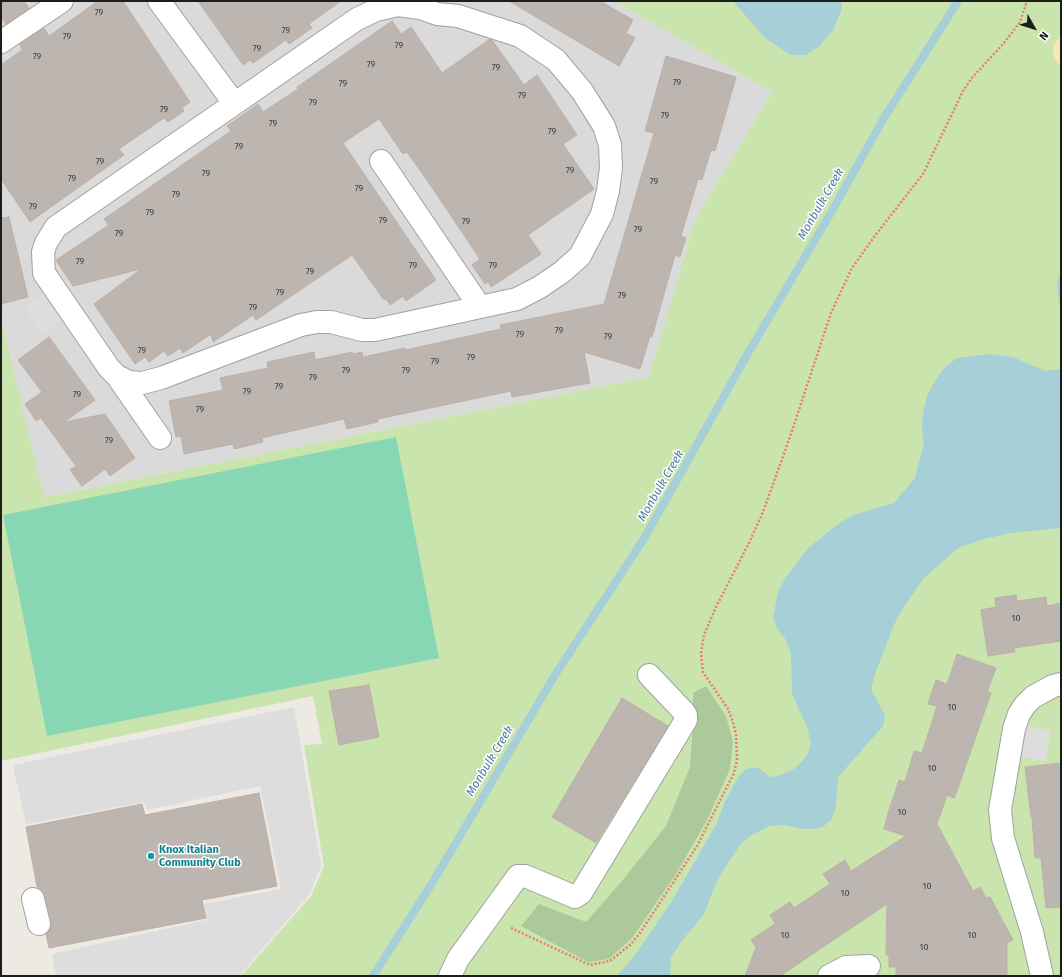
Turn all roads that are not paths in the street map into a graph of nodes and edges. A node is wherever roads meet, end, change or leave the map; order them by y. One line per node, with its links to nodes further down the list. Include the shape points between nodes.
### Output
1 (62, 1): 3 (lane)
2 (159, 1): 4 (lane)
3 (1, 42)
4 (234, 103): 6 (lane, via 357,19 388,6 408,6 479,22 520,36 556,60 582,91 604,126 610,145 611,168 602,214 580,256 562,272 540,288 517,299); 7 (lane, via 56,227 46,243 43,266 47,279)
5 (380, 161): 6 (lane)
6 (480, 307): 7 (lane, via 375,330 362,330 331,322 301,325 161,378 129,382)
7 (117, 376): 8 (lane)
8 (160, 438)
9 (649, 676): 14 (lane, via 684,712 686,720 581,893 575,897 521,875 515,878 458,959)
10 (1061, 684): 16 (lane, via 1033,697 1019,714 1011,744 1000,810 1003,838 1034,939)
11 (33, 899): 12 (lane)
12 (38, 924)
13 (869, 966): 15 (lane, via 846,967)
14 (450, 976)
15 (829, 976)
16 (1042, 976)

